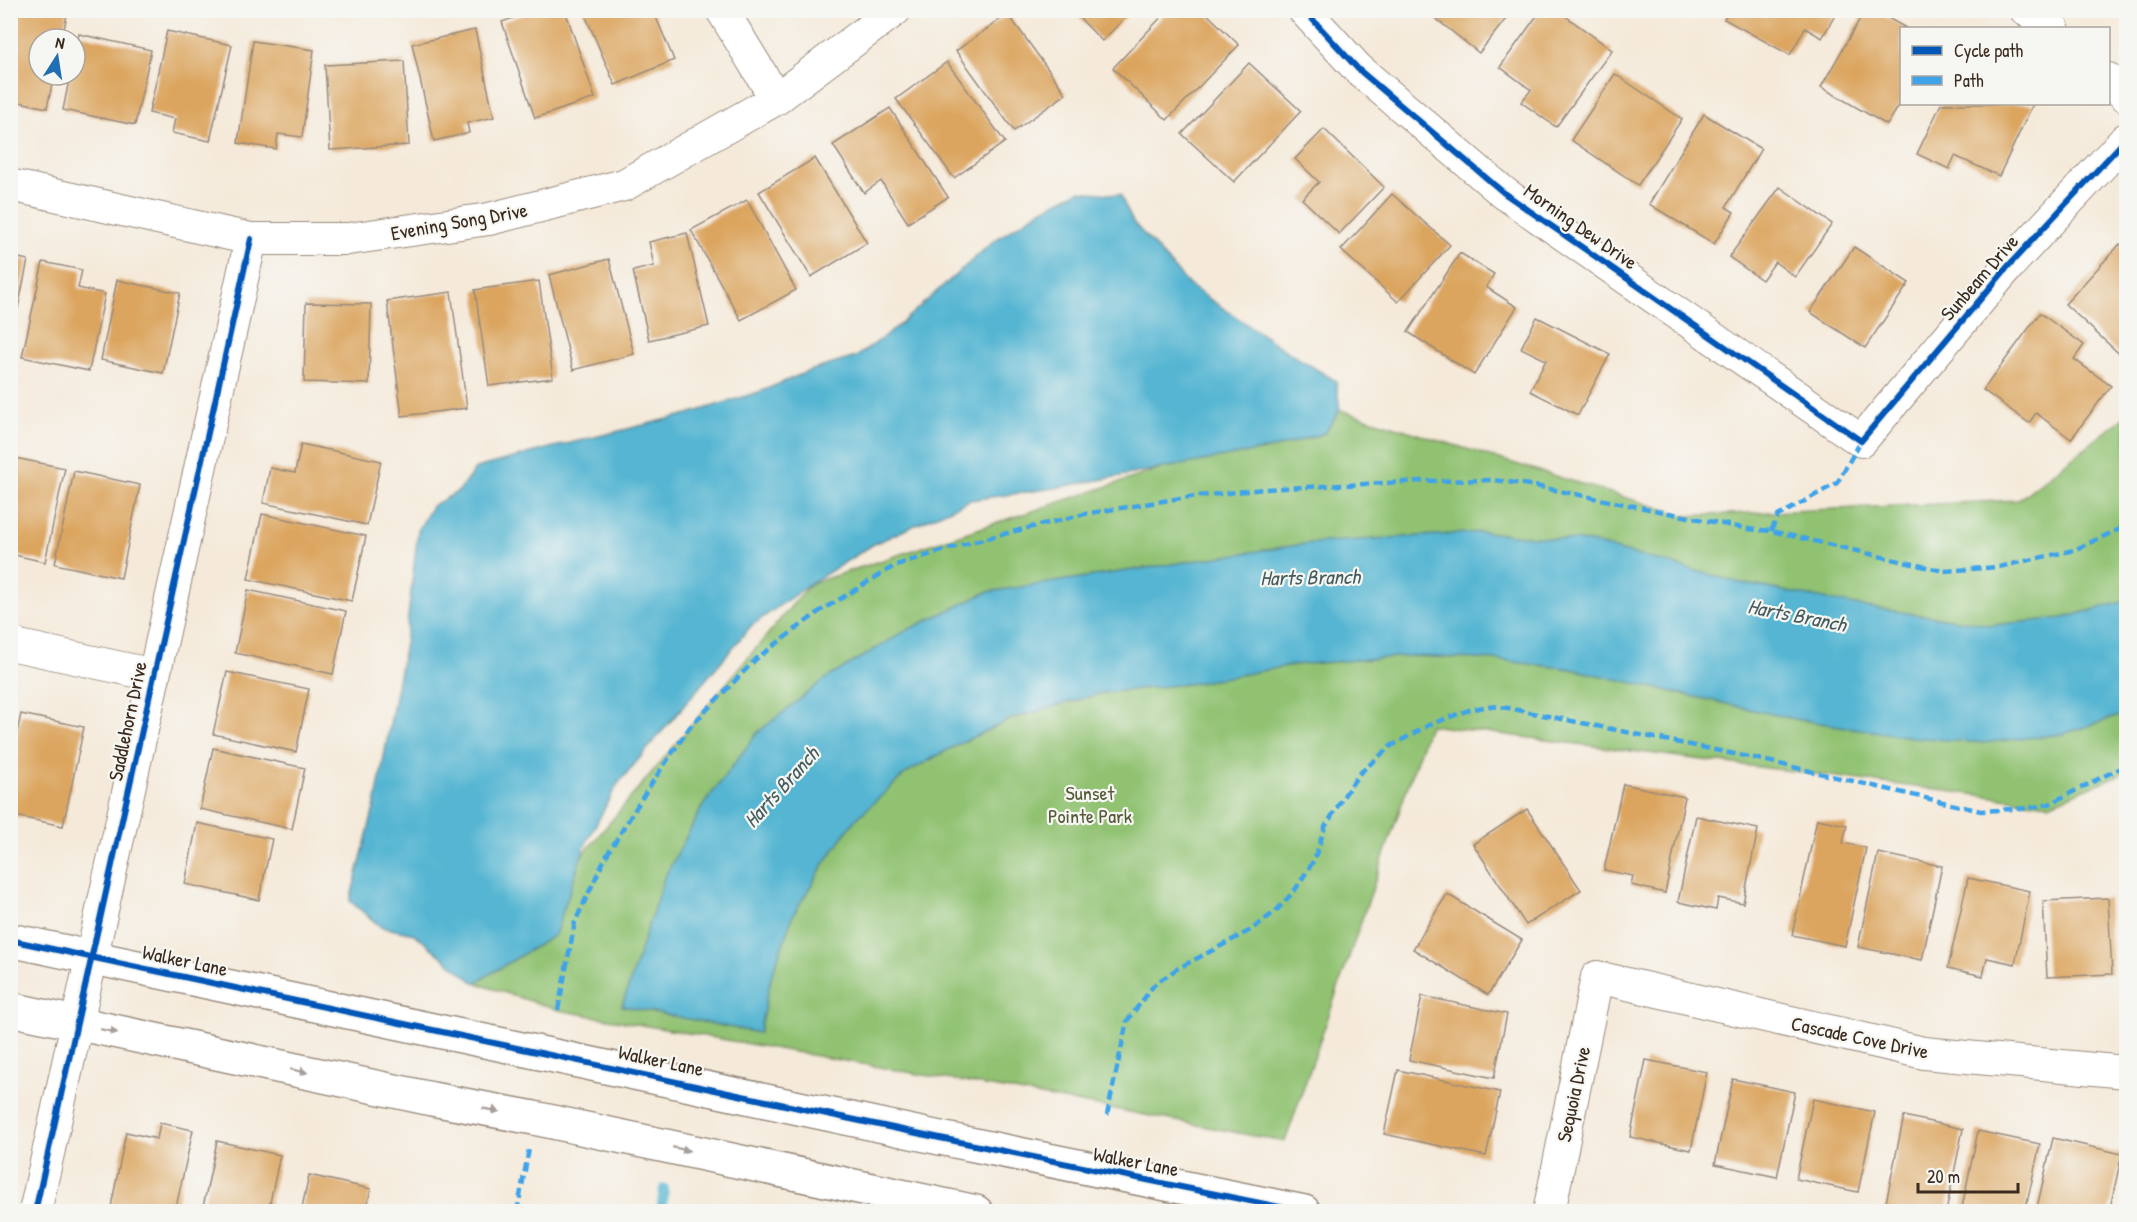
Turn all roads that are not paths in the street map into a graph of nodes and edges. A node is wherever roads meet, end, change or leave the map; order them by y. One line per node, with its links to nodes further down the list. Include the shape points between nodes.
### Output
1 (722, 10): 8 (street)
2 (895, 10): 8 (street, Evening Song Drive)
3 (1304, 10): 12 (street, Morning Dew Drive, via 1358,69 1504,193)
4 (2026, 10): 5 (street)
5 (2052, 27)
6 (2110, 80): 7 (street)
7 (2127, 96)
8 (776, 99): 11 (street, Evening Song Drive, via 624,184 489,219 348,239)
9 (2127, 139): 12 (street, Sunbeam Drive, via 2010,264)
10 (10, 185): 11 (street, Evening Song Drive)
11 (251, 238): 14 (street, Saddlehorn Drive)
12 (1861, 441)
13 (10, 644): 14 (street)
14 (154, 675): 16 (street, Saddlehorn Drive)
15 (10, 940): 16 (street, Walker Lane)
16 (91, 957): 19 (street, Saddlehorn Drive); 23 (street, Walker Lane)
17 (1597, 977): 20 (street, Cascade Cove Drive, via 1924,1053); 24 (street, Sequoia Drive)
18 (10, 1009): 19 (street)
19 (76, 1024): 21 (street, Saddlehorn Drive); 22 (street, one-way to 22)
20 (2127, 1072)
21 (35, 1212)
22 (976, 1212)
23 (1304, 1212)
24 (1549, 1212)

